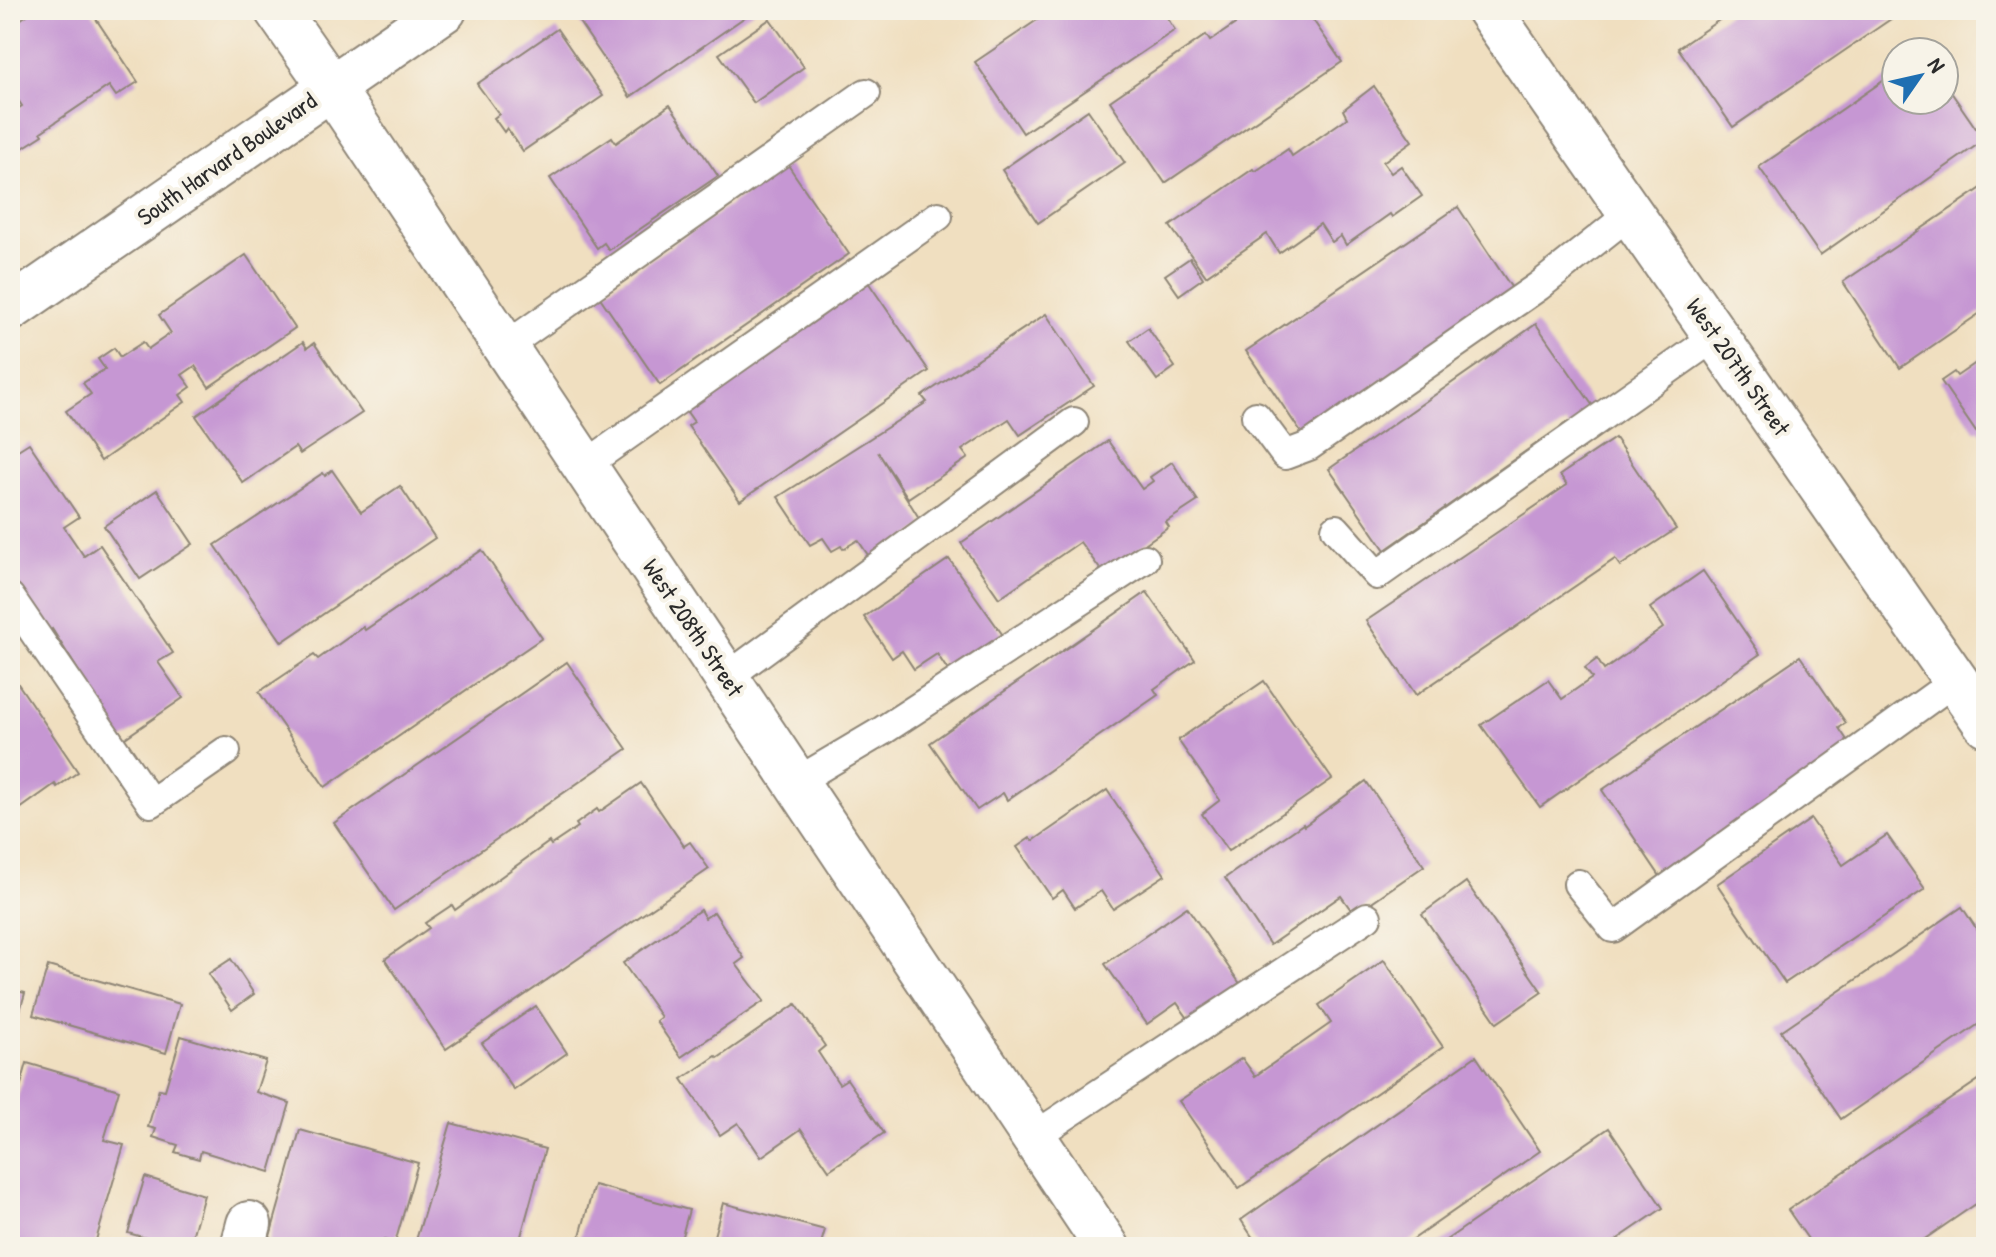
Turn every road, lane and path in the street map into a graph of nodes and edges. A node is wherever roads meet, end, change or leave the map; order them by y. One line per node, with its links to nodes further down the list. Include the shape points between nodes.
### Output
1 (277, 10): 4 (street, West 208th Street)
2 (444, 10): 4 (street, South Harvard Boulevard)
3 (1489, 10): 6 (street, West 207th Street)
4 (331, 87): 8 (street, South Harvard Boulevard); 10 (street, West 208th Street)
5 (866, 93): 10 (lane)
6 (1631, 213): 9 (street, West 207th Street); 11 (lane, via 1539,286 1309,446 1285,455)
7 (938, 216): 13 (lane)
8 (10, 309)
9 (1716, 336): 14 (lane, via 1377,575); 18 (street, West 207th Street)
10 (505, 347): 13 (street, West 208th Street)
11 (1256, 416)
12 (1074, 422): 17 (lane)
13 (584, 466): 17 (street, West 208th Street)
14 (1336, 529)
15 (1145, 559): 21 (lane)
16 (10, 597): 20 (lane, via 151,803)
17 (726, 678): 21 (street, West 208th Street)
18 (1956, 680): 19 (street, West 207th Street); 22 (lane, via 1613,928)
19 (1986, 724)
20 (226, 751)
21 (796, 782): 24 (street, West 208th Street)
22 (1578, 884)
23 (1367, 917): 24 (lane)
24 (1033, 1137): 25 (street, West 208th Street)
25 (1107, 1247)

